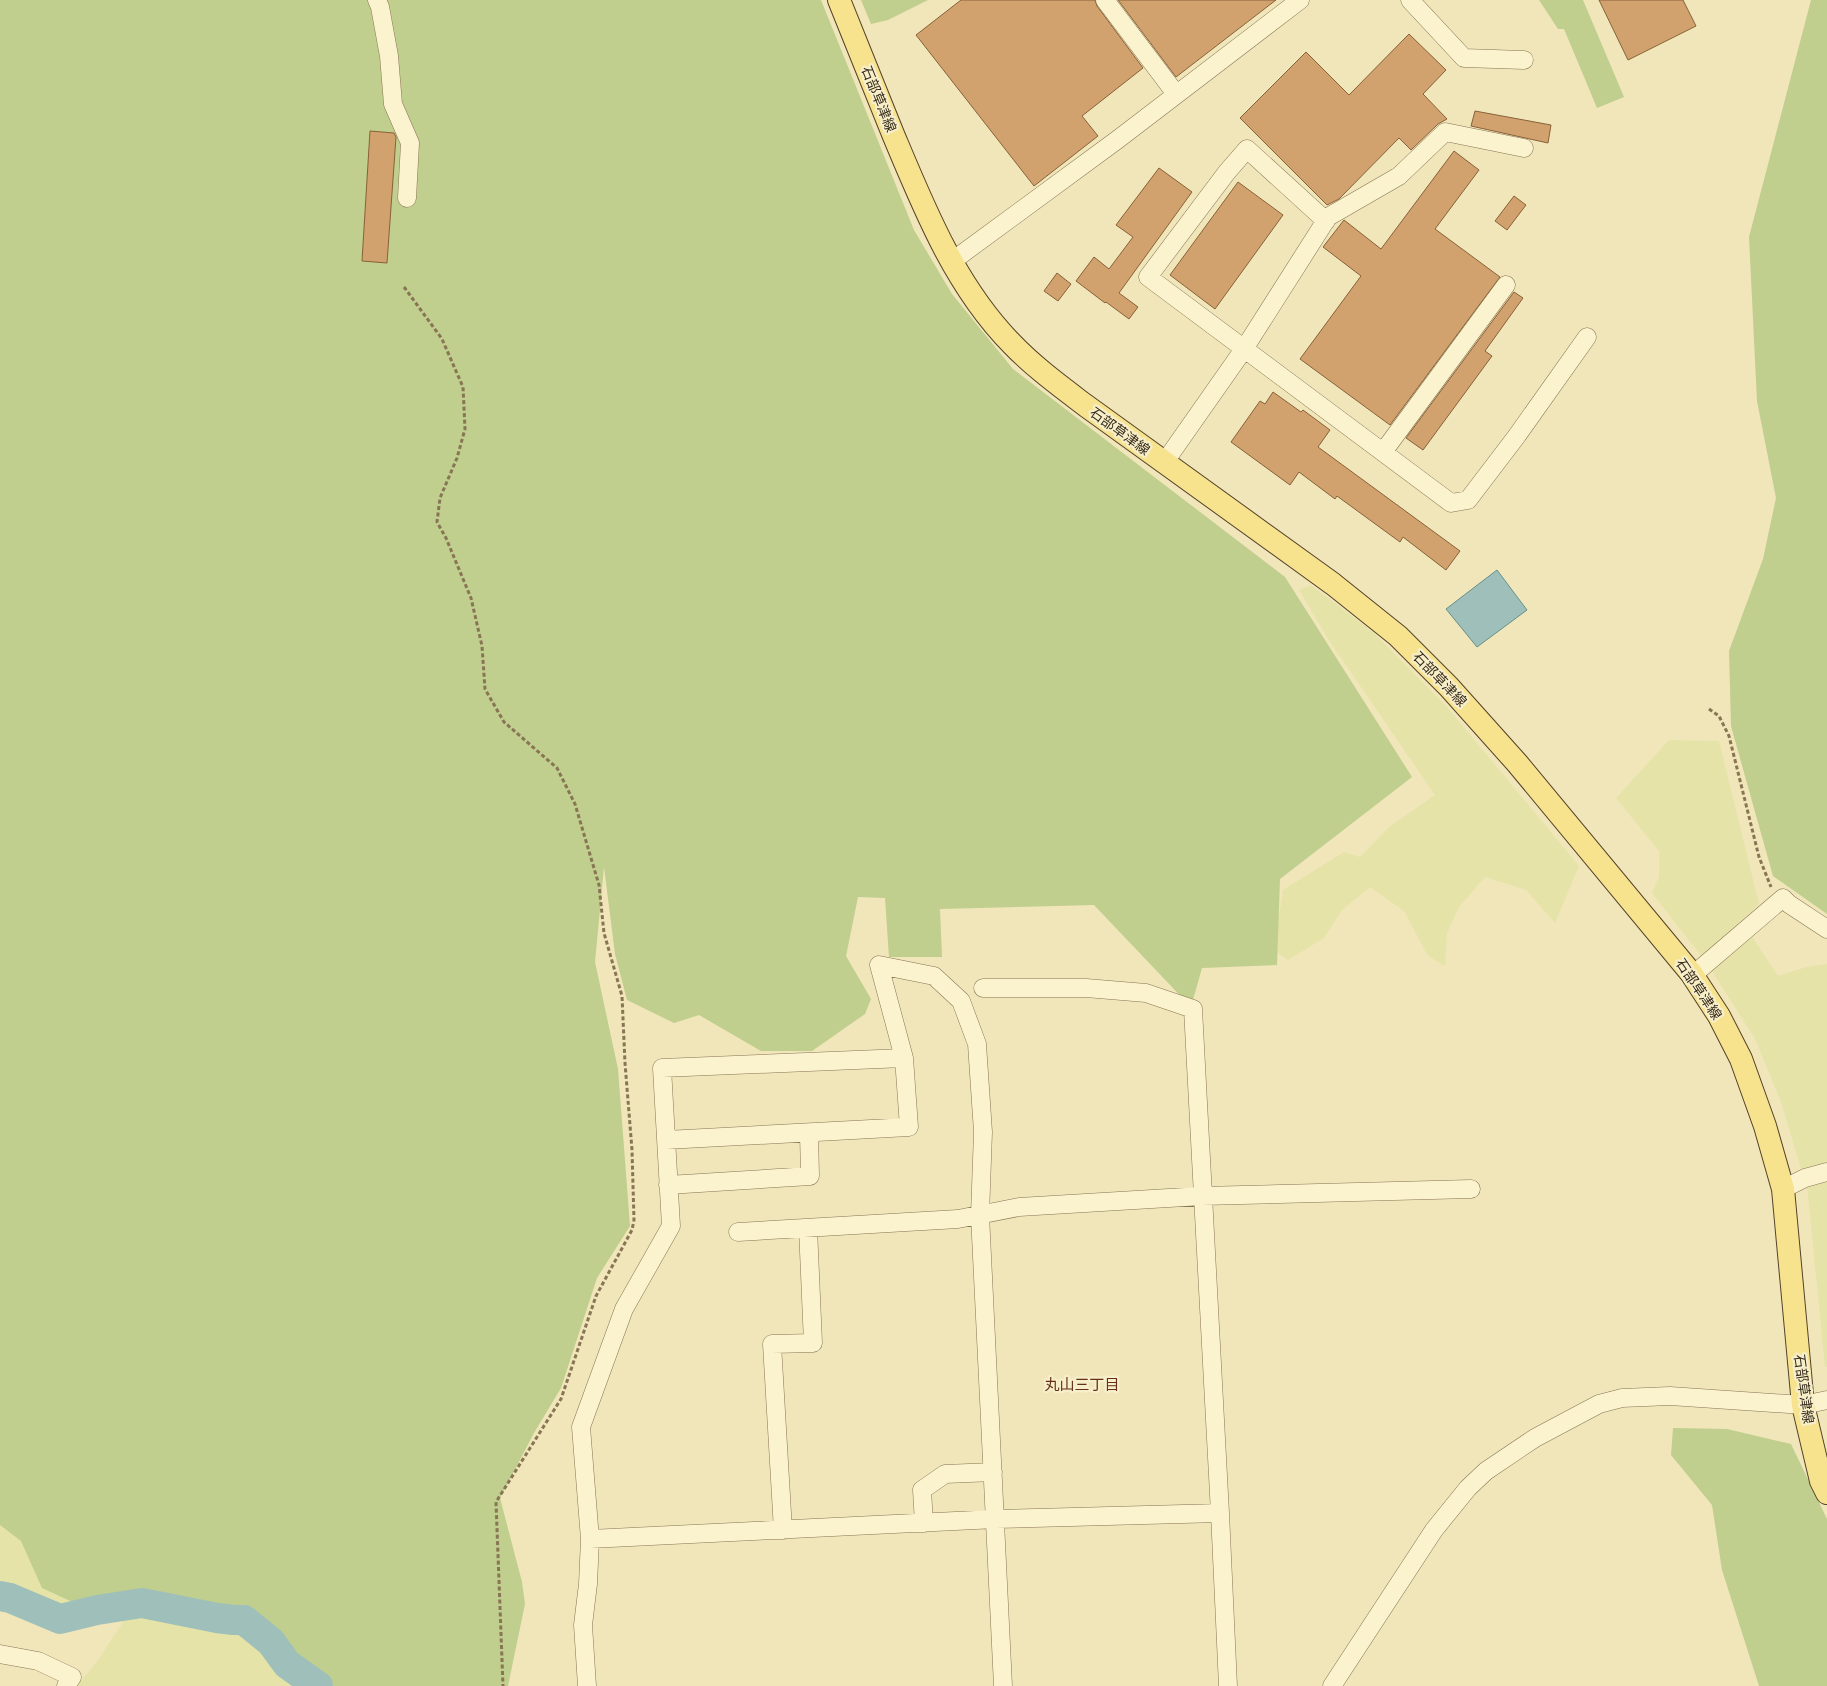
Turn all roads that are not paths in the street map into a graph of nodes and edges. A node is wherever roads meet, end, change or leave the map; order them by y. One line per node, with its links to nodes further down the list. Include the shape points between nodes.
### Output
1 (377, 0): 9 (street, via 389,56 393,104 410,142)
2 (839, 0): 11 (main road, 石部草津線, via 910,176)
3 (1104, 0): 7 (street)
4 (1300, 0): 7 (street)
5 (1410, 0): 6 (street, via 1464,58)
6 (1524, 60)
7 (1176, 94): 11 (street)
8 (1524, 148): 10 (street, via 1445,132 1399,176)
9 (406, 198)
10 (1326, 221): 14 (street); 14 (street, via 1247,149 1148,277)
11 (951, 262): 16 (main road, 石部草津線, via 1012,344 1045,375)
12 (1506, 285): 15 (street)
13 (1587, 337): 15 (street, via 1468,500 1451,503)
14 (1244, 349): 15 (street); 16 (street)
15 (1383, 452)
16 (1164, 463): 18 (main road, 石部草津線, via 1333,584 1398,636 1450,687 1517,763)
17 (1827, 929): 18 (street, via 1783,898)
18 (1693, 975): 26 (main road, 石部草津線, via 1741,1059)
19 (983, 988): 27 (street, via 1086,988 1146,993 1193,1009)
20 (904, 1058): 21 (street, via 909,1128); 22 (street, via 662,1068); 28 (street, via 879,965 934,976 961,1001 977,1044 983,1132)
21 (809, 1133): 22 (street); 24 (street, via 810,1176)
22 (666, 1140): 24 (street)
23 (1827, 1172): 26 (street)
24 (668, 1185): 39 (street, via 671,1226 624,1309 581,1427)
25 (1471, 1189): 27 (street)
26 (1783, 1189): 32 (main road, 石部草津線)
27 (1202, 1196): 28 (street, via 1019,1207); 35 (street)
28 (980, 1215): 29 (street); 33 (street)
29 (808, 1228): 30 (street); 38 (street, via 813,1343 772,1344)
30 (738, 1232)
31 (1827, 1400): 32 (street)
32 (1803, 1405): 34 (main road, 石部草津線, via 1821,1481); 45 (street, via 1670,1396 1622,1398 1599,1404 1535,1438 1486,1471 1468,1488 1434,1530)
33 (993, 1472): 36 (street); 37 (street, via 945,1474 922,1490)
34 (1827, 1493)
35 (1220, 1513): 36 (street); 44 (street)
36 (996, 1519): 37 (street); 43 (street)
37 (924, 1523): 38 (street)
38 (783, 1530): 39 (street)
39 (590, 1539): 42 (street, via 583,1625)
40 (0, 1654): 41 (street, via 38,1661)
41 (69, 1681)
42 (588, 1686)
43 (1003, 1686)
44 (1228, 1686)
45 (1332, 1686)

